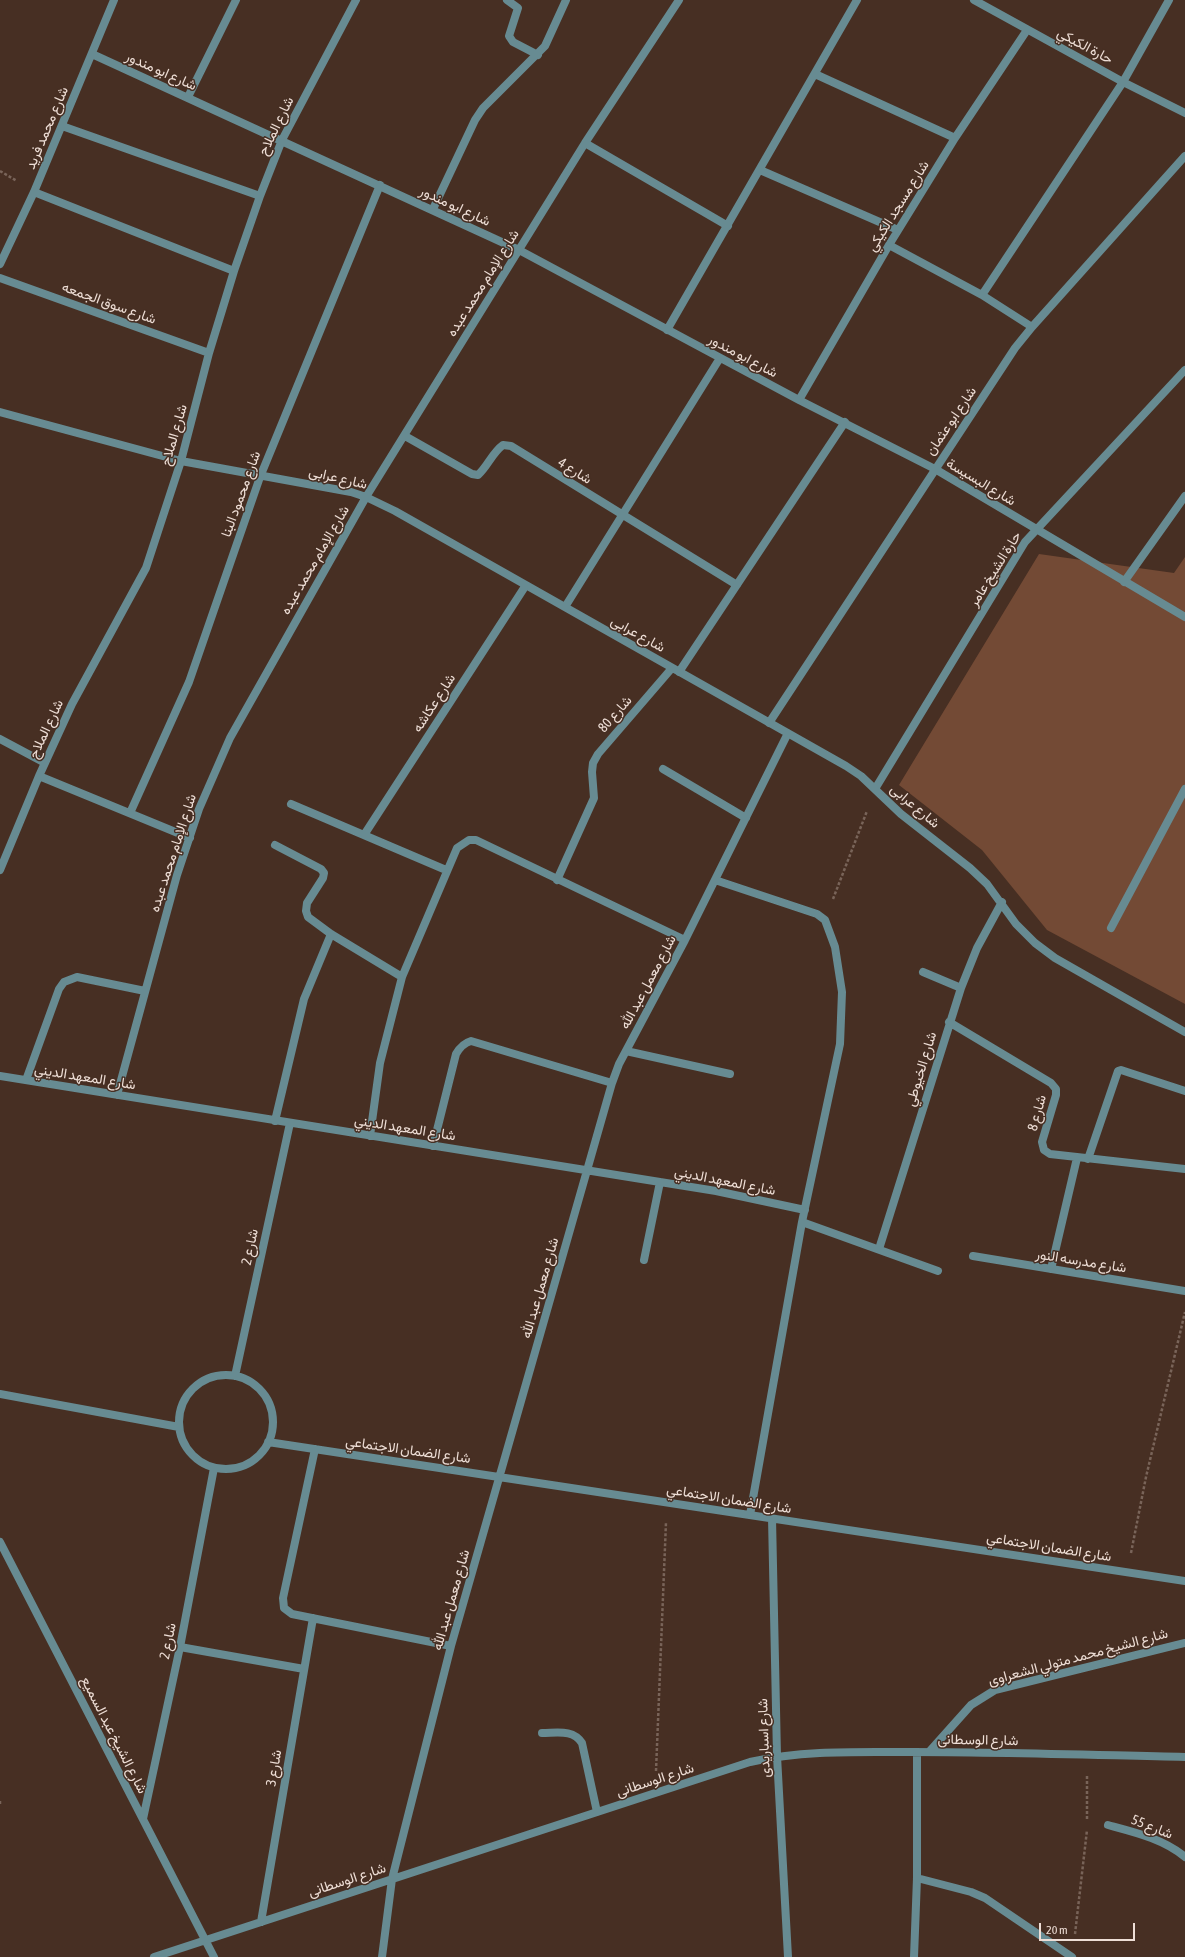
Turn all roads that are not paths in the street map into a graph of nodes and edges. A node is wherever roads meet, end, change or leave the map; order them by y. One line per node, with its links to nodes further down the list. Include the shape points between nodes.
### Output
1 (114, 0): 11 (street, شارع محمد فريد)
2 (236, 0): 15 (street)
3 (356, 0): 19 (street, شارع الملاح)
4 (507, 0): 12 (street, via 518,8 509,36 513,42)
5 (566, 0): 12 (street, via 546,46)
6 (680, 0): 20 (street, شارع الإمام محمد عبده)
7 (857, 0): 13 (street)
8 (974, 0): 10 (street, حارة الكيكي)
9 (1169, 0): 14 (street)
10 (1027, 30): 14 (street, حارة الكيكي); 18 (street, شارع مسجد الكيكي)
11 (92, 54): 15 (street, شارع ابو مندور); 17 (street, شارع محمد فريد)
12 (538, 54): 26 (street, via 483,108)
13 (815, 74): 18 (street); 22 (street)
14 (1123, 82): 16 (street, حارة الكيكي); 34 (street)
15 (188, 97): 19 (street, شارع ابو مندور)
16 (1185, 113)
17 (62, 126): 24 (street, شارع محمد فريد); 25 (street)
18 (955, 138): 28 (street, شارع مسجد الكيكي)
19 (282, 140): 23 (street, شارع ابو مندور); 25 (street, شارع الملاح)
20 (585, 143): 27 (street); 30 (street, شارع الإمام محمد عبده)
21 (1185, 156): 35 (street, شارع ابو عثمان)
22 (760, 170): 27 (street); 28 (street)
23 (380, 185): 26 (street, شارع ابو مندور); 46 (street, شارع محمود البنا)
24 (34, 192): 31 (street, شارع محمد فريد); 32 (street)
25 (260, 196): 32 (street, شارع الملاح)
26 (433, 209): 30 (street, شارع ابو مندور)
27 (728, 226): 36 (street)
28 (898, 230): 29 (street, شارع مسجد الكيكي)
29 (889, 245): 34 (street); 40 (street, شارع مسجد الكيكي)
30 (519, 250): 36 (street, شارع ابو مندور); 43 (street, شارع الإمام محمد عبده)
31 (0, 264)
32 (234, 271): 37 (street, شارع الملاح)
33 (0, 278): 37 (street, شارع سوق الجمعه)
34 (982, 295): 35 (street)
35 (1032, 327): 45 (street, شارع ابو عثمان, via 1015,348)
36 (667, 330): 38 (street, شارع ابو مندور)
37 (209, 353): 44 (street, شارع الملاح)
38 (720, 358): 40 (street, شارع ابو مندور); 49 (street)
39 (1185, 370): 50 (street, حارة الشيخ عامر)
40 (799, 400): 42 (street, شارع البسيسة)
41 (0, 412): 44 (street, شارع عرابى)
42 (845, 422): 45 (street, شارع البسيسة); 53 (street, شارع 80)
43 (405, 436): 48 (street, شارع الإمام محمد عبده); 49 (street, شارع 4, via 478,475 495,451 502,445 510,446)
44 (181, 461): 46 (street, شارع عرابى); 60 (street, شارع الملاح, via 146,568 72,704)
45 (935, 469): 50 (street, شارع البسيسة); 57 (street, شارع ابو عثمان)
46 (260, 476): 48 (street, شارع عرابى); 66 (street, شارع محمود البنا, via 189,682)
47 (1185, 496): 51 (street)
48 (366, 497): 52 (street, شارع عرابى, via 396,511); 69 (street, شارع الإمام محمد عبده, via 230,738)
49 (622, 515): 53 (street, شارع 4); 54 (street)
50 (1036, 530): 51 (street, شارع البسيسة); 63 (street, حارة الشيخ عامر, via 1025,542)
51 (1124, 582): 55 (street, شارع البسيسة)
52 (526, 585): 54 (street, شارع عرابى); 68 (street, شارع عكاشه)
53 (737, 585): 56 (street, شارع 80)
54 (564, 607): 56 (street, شارع عرابى)
55 (1185, 616)
56 (676, 670): 57 (street, شارع عرابى); 73 (street, شارع 80, via 598,754 592,772 594,798)
57 (769, 723): 58 (street, شارع عرابى)
58 (788, 733): 63 (street, شارع عرابى, via 846,766); 67 (street, شارع معمل عبد الله)
59 (0, 739): 60 (street)
60 (45, 763): 62 (street, شارع الملاح)
61 (663, 770): 67 (street)
62 (39, 776): 66 (street); 71 (street, شارع الملاح)
63 (875, 789): 75 (street, شارع عرابى, via 901,814 970,868)
64 (1184, 794): 76 (street)
65 (291, 804): 68 (street)
66 (130, 813): 69 (street)
67 (746, 818): 74 (street, شارع معمل عبد الله)
68 (364, 835): 72 (street)
69 (190, 838): 82 (street, شارع الإمام محمد عبده)
70 (275, 845): 77 (street, via 324,873 307,903 306,911 308,917)
71 (0, 870)
72 (446, 870): 73 (street, via 459,845 476,840); 80 (street)
73 (557, 880): 78 (street)
74 (715, 880): 78 (street, شارع معمل عبد الله); 101 (street, via 817,914 825,920 835,948 842,992 840,1044)
75 (1002, 902): 81 (street, شارع الخيوطي); 84 (street, شارع عرابى, via 1016,924 1055,958)
76 (1111, 928)
77 (331, 934): 80 (street); 92 (street, via 304,999)
78 (685, 940): 85 (street, شارع معمل عبد الله)
79 (923, 972): 81 (street)
80 (402, 977): 94 (street, via 380,1063)
81 (961, 988): 83 (street, شارع الخيوطي)
82 (145, 991): 88 (street, via 77,977 64,982); 91 (street, شارع الإمام محمد عبده)
83 (949, 1022): 96 (street, شارع 8, via 1051,1083 1056,1089 1056,1095 1042,1142 1044,1150 1050,1154); 103 (street, شارع الخيوطي)
84 (1185, 1032)
85 (626, 1051): 86 (street); 89 (street, شارع معمل عبد الله)
86 (730, 1074)
87 (0, 1076): 88 (street, شارع المعهد الديني)
88 (26, 1080): 91 (street, شارع المعهد الديني)
89 (612, 1083): 95 (street, via 471,1041 465,1043 456,1054); 99 (street, شارع معمل عبد الله)
90 (1185, 1091): 97 (street, via 1118,1071)
91 (117, 1095): 92 (street, شارع المعهد الديني)
92 (275, 1121): 93 (street, شارع المعهد الديني)
93 (290, 1123): 94 (street, شارع المعهد الديني); 109 (street, شارع 2)
94 (370, 1136): 95 (street, شارع المعهد الديني)
95 (433, 1146): 99 (street, شارع المعهد الديني)
96 (1077, 1158): 97 (street, شارع 8); 106 (street)
97 (1088, 1159): 98 (street, شارع 8)
98 (1185, 1169)
99 (588, 1171): 100 (street, شارع المعهد الديني); 115 (street, شارع معمل عبد الله)
100 (660, 1182): 101 (street, شارع المعهد الديني); 105 (street)
101 (805, 1210): 102 (street)
102 (802, 1222): 103 (street); 116 (street)
103 (879, 1249): 107 (street)
104 (974, 1256): 106 (street, شارع مدرسه النور)
105 (644, 1260)
106 (1051, 1269): 108 (street, شارع مدرسه النور)
107 (938, 1271)
108 (1185, 1291)
109 (235, 1376): 111 (street, via 220,1375 206,1379 194,1387 185,1398 180,1412); 112 (street, via 256,1386 270,1406 272,1430)
110 (0, 1394): 111 (street)
111 (179, 1427): 114 (street, via 182,1441 190,1453 201,1463)
112 (268, 1442): 113 (street, شارع الضمان الاجتماعي); 114 (street, via 262,1453 252,1462 228,1470)
113 (315, 1449): 115 (street, شارع الضمان الاجتماعي); 120 (street, via 283,1598 284,1608 292,1614)
114 (214, 1468): 123 (street, شارع 2)
115 (500, 1476): 116 (street, شارع الضمان الاجتماعي); 122 (street, شارع معمل عبد الله)
116 (750, 1515): 117 (street, شارع الضمان الاجتماعي)
117 (772, 1518): 119 (street, شارع الضمان الاجتماعي); 128 (street, شارع اسباريدى)
118 (0, 1542): 131 (street, شارع الشيخ عبد السميع)
119 (1185, 1581)
120 (313, 1618): 122 (street); 124 (street, شارع 3)
121 (1185, 1643): 127 (street, شارع الشيخ محمد متولي الشعراوى, via 995,1690 966,1710)
122 (450, 1646): 135 (street, شارع معمل عبد الله)
123 (180, 1647): 124 (street); 131 (street, شارع 2)
124 (304, 1668): 136 (street, شارع 3)
125 (542, 1733): 130 (street, via 571,1733 578,1738 582,1744)
126 (917, 1752): 127 (street, شارع الوسطانى); 128 (street, شارع الوسطانى, via 809,1752); 134 (street)
127 (929, 1752): 129 (street, شارع الوسطانى)
128 (777, 1756): 130 (street, شارع الوسطانى, via 750,1762); 141 (street, شارع اسباريدى)
129 (1185, 1757)
130 (597, 1812): 135 (street, شارع الوسطانى)
131 (143, 1819): 137 (street, شارع الشيخ عبد السميع)
132 (1108, 1825): 133 (street, شارع 55, via 1146,1836)
133 (1185, 1857)
134 (918, 1878): 142 (street); 143 (street, via 985,1898)
135 (392, 1879): 136 (street, شارع الوسطانى); 140 (street, شارع معمل عبد الله)
136 (261, 1922): 137 (street, شارع الوسطانى)
137 (206, 1940): 138 (street, شارع الوسطانى); 139 (street, شارع الشيخ عبد السميع)
138 (154, 1957)
139 (214, 1957)
140 (382, 1957)
141 (788, 1957)
142 (914, 1957)
143 (1072, 1957)

